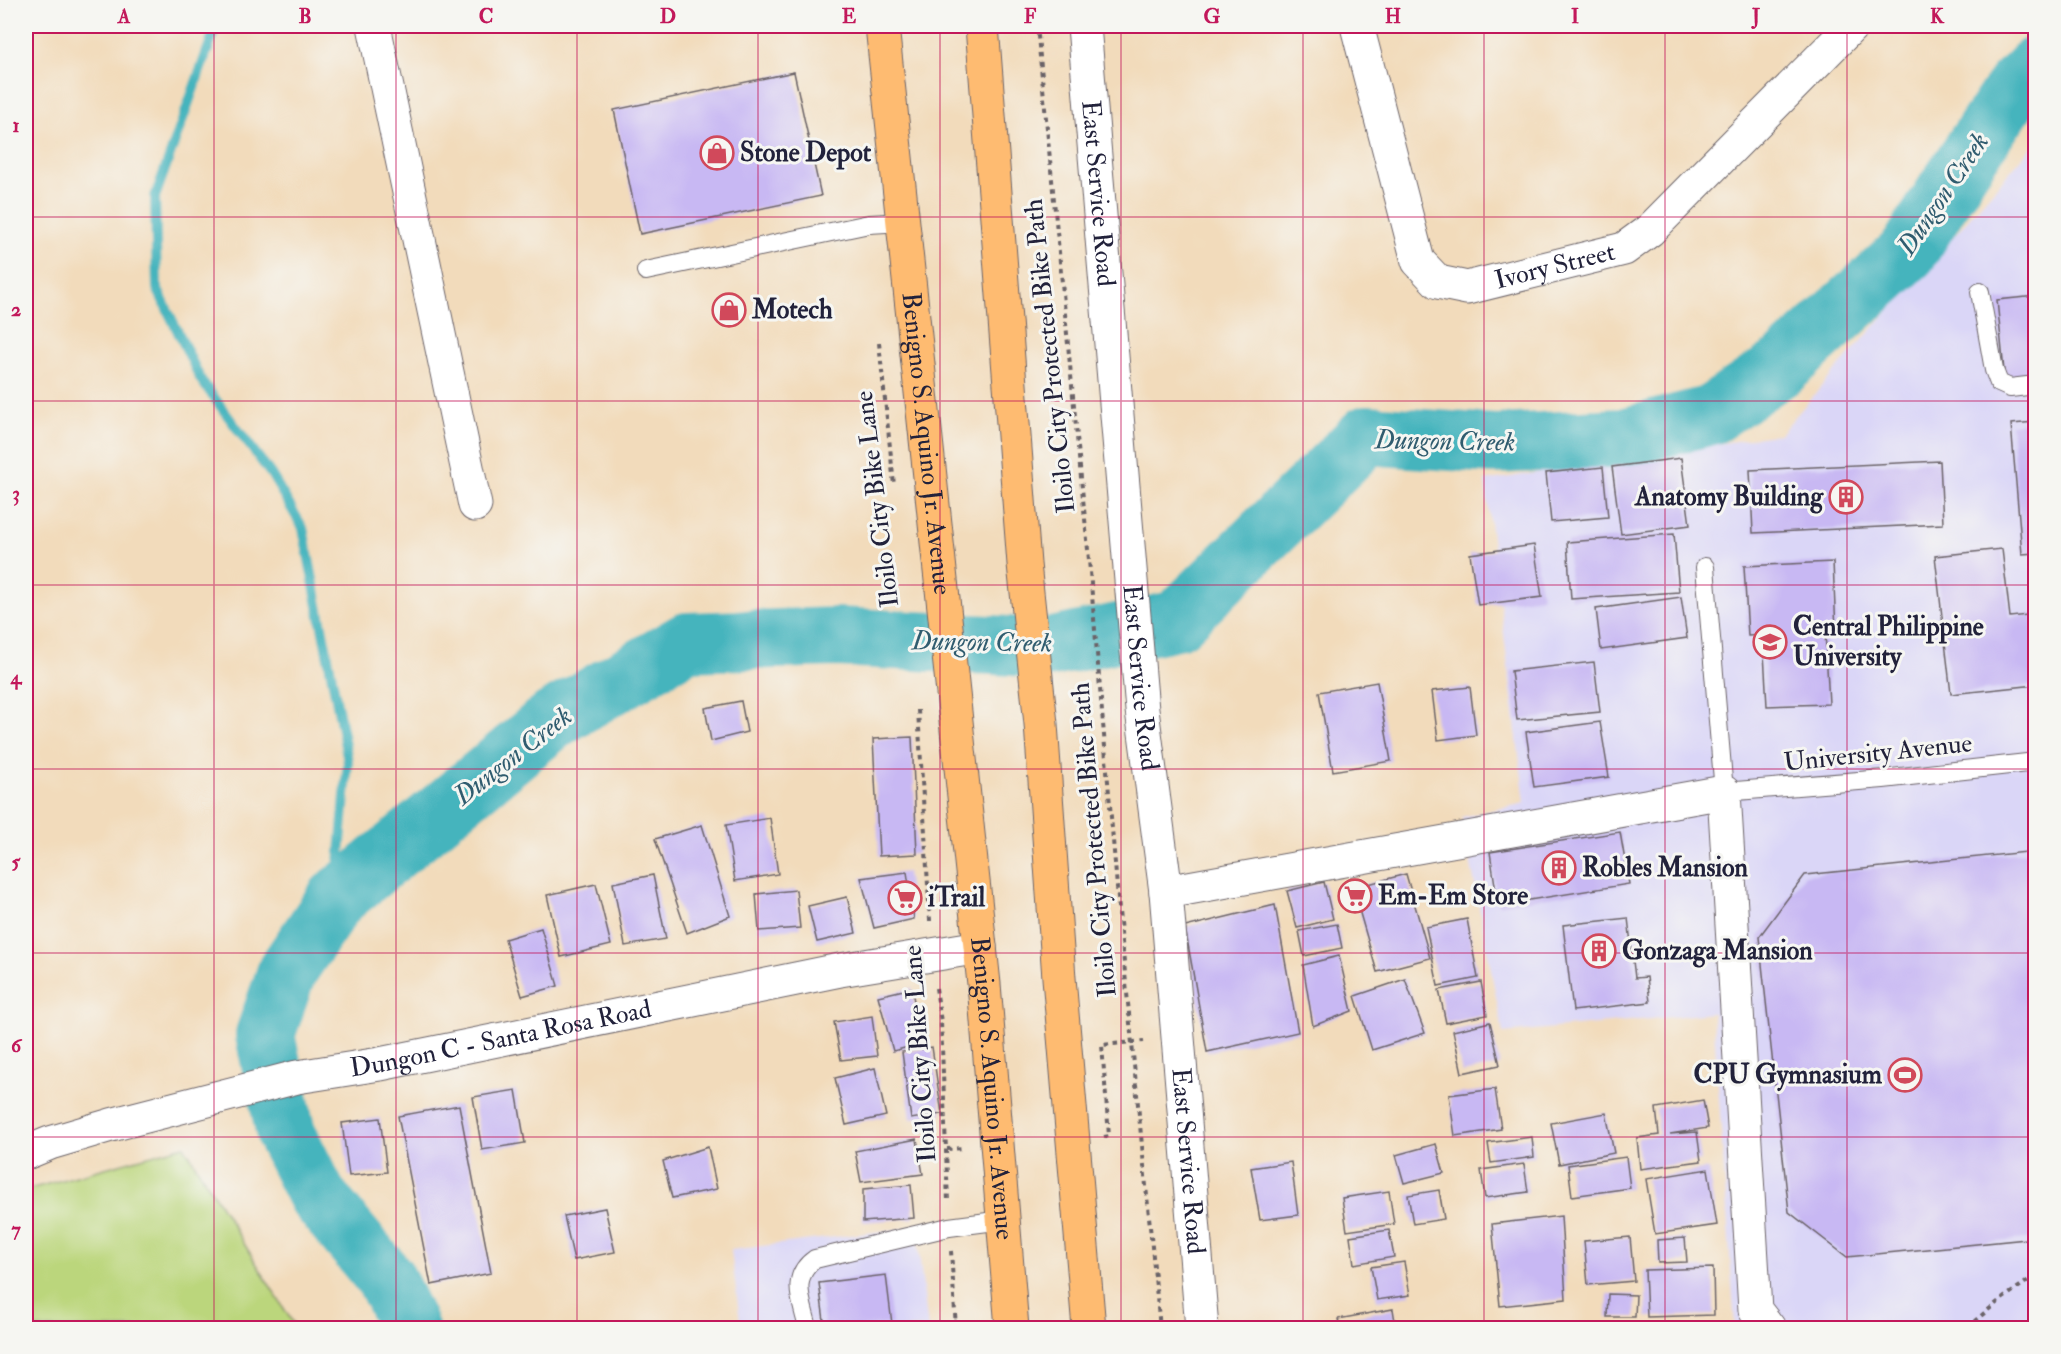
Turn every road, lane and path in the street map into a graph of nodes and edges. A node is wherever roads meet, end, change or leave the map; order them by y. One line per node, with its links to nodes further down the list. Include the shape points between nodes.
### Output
1 (374, 26): 14 (street)
2 (882, 26): 8 (highway, Benigno S. Aquino Jr. Avenue)
3 (982, 26): 31 (highway)
4 (1037, 26): 32 (path, Iloilo City Protected Bike Path)
5 (1084, 26): 19 (street, East Service Road, via 1142,710)
6 (1358, 26): 7 (street, Ivory Street, via 1419,261 1438,282 1467,288 1624,249 1650,230)
7 (1852, 26)
8 (903, 222): 9 (lane, via 869,224); 20 (highway, Benigno S. Aquino Jr. Avenue)
9 (646, 271)
10 (1980, 292): 12 (lane, via 1994,370 2000,383 2010,388)
11 (879, 342): 13 (path, Iloilo City Bike Lane)
12 (2036, 385)
13 (895, 492)
14 (475, 505)
15 (1705, 567): 18 (lane)
16 (918, 709): 21 (path, Iloilo City Bike Lane)
17 (2036, 762): 18 (lane, University Avenue)
18 (1724, 792): 19 (street); 34 (street, via 1755,1310)
19 (1166, 892): 33 (street, East Service Road)
20 (980, 947): 21 (street, Dungon C - Santa Rosa Road); 25 (highway, Benigno S. Aquino Jr. Avenue)
21 (932, 955): 24 (street, Dungon C - Santa Rosa Road, via 840,970 380,1065 297,1077 60,1140); 26 (path, Iloilo City Bike Lane, via 941,1022)
22 (1119, 1044): 23 (path)
23 (1105, 1045)
24 (26, 1153)
25 (1003, 1220): 26 (lane); 28 (highway, Benigno S. Aquino Jr. Avenue)
26 (949, 1227): 29 (lane, via 815,1259 805,1266 799,1287); 30 (path, Iloilo City Bike Lane)
27 (2036, 1275): 35 (path, via 1999,1300)
28 (1011, 1328)
29 (808, 1329)
30 (956, 1329)
31 (1089, 1329)
32 (1160, 1329)
33 (1202, 1329)
34 (1769, 1329)
35 (1968, 1329)

